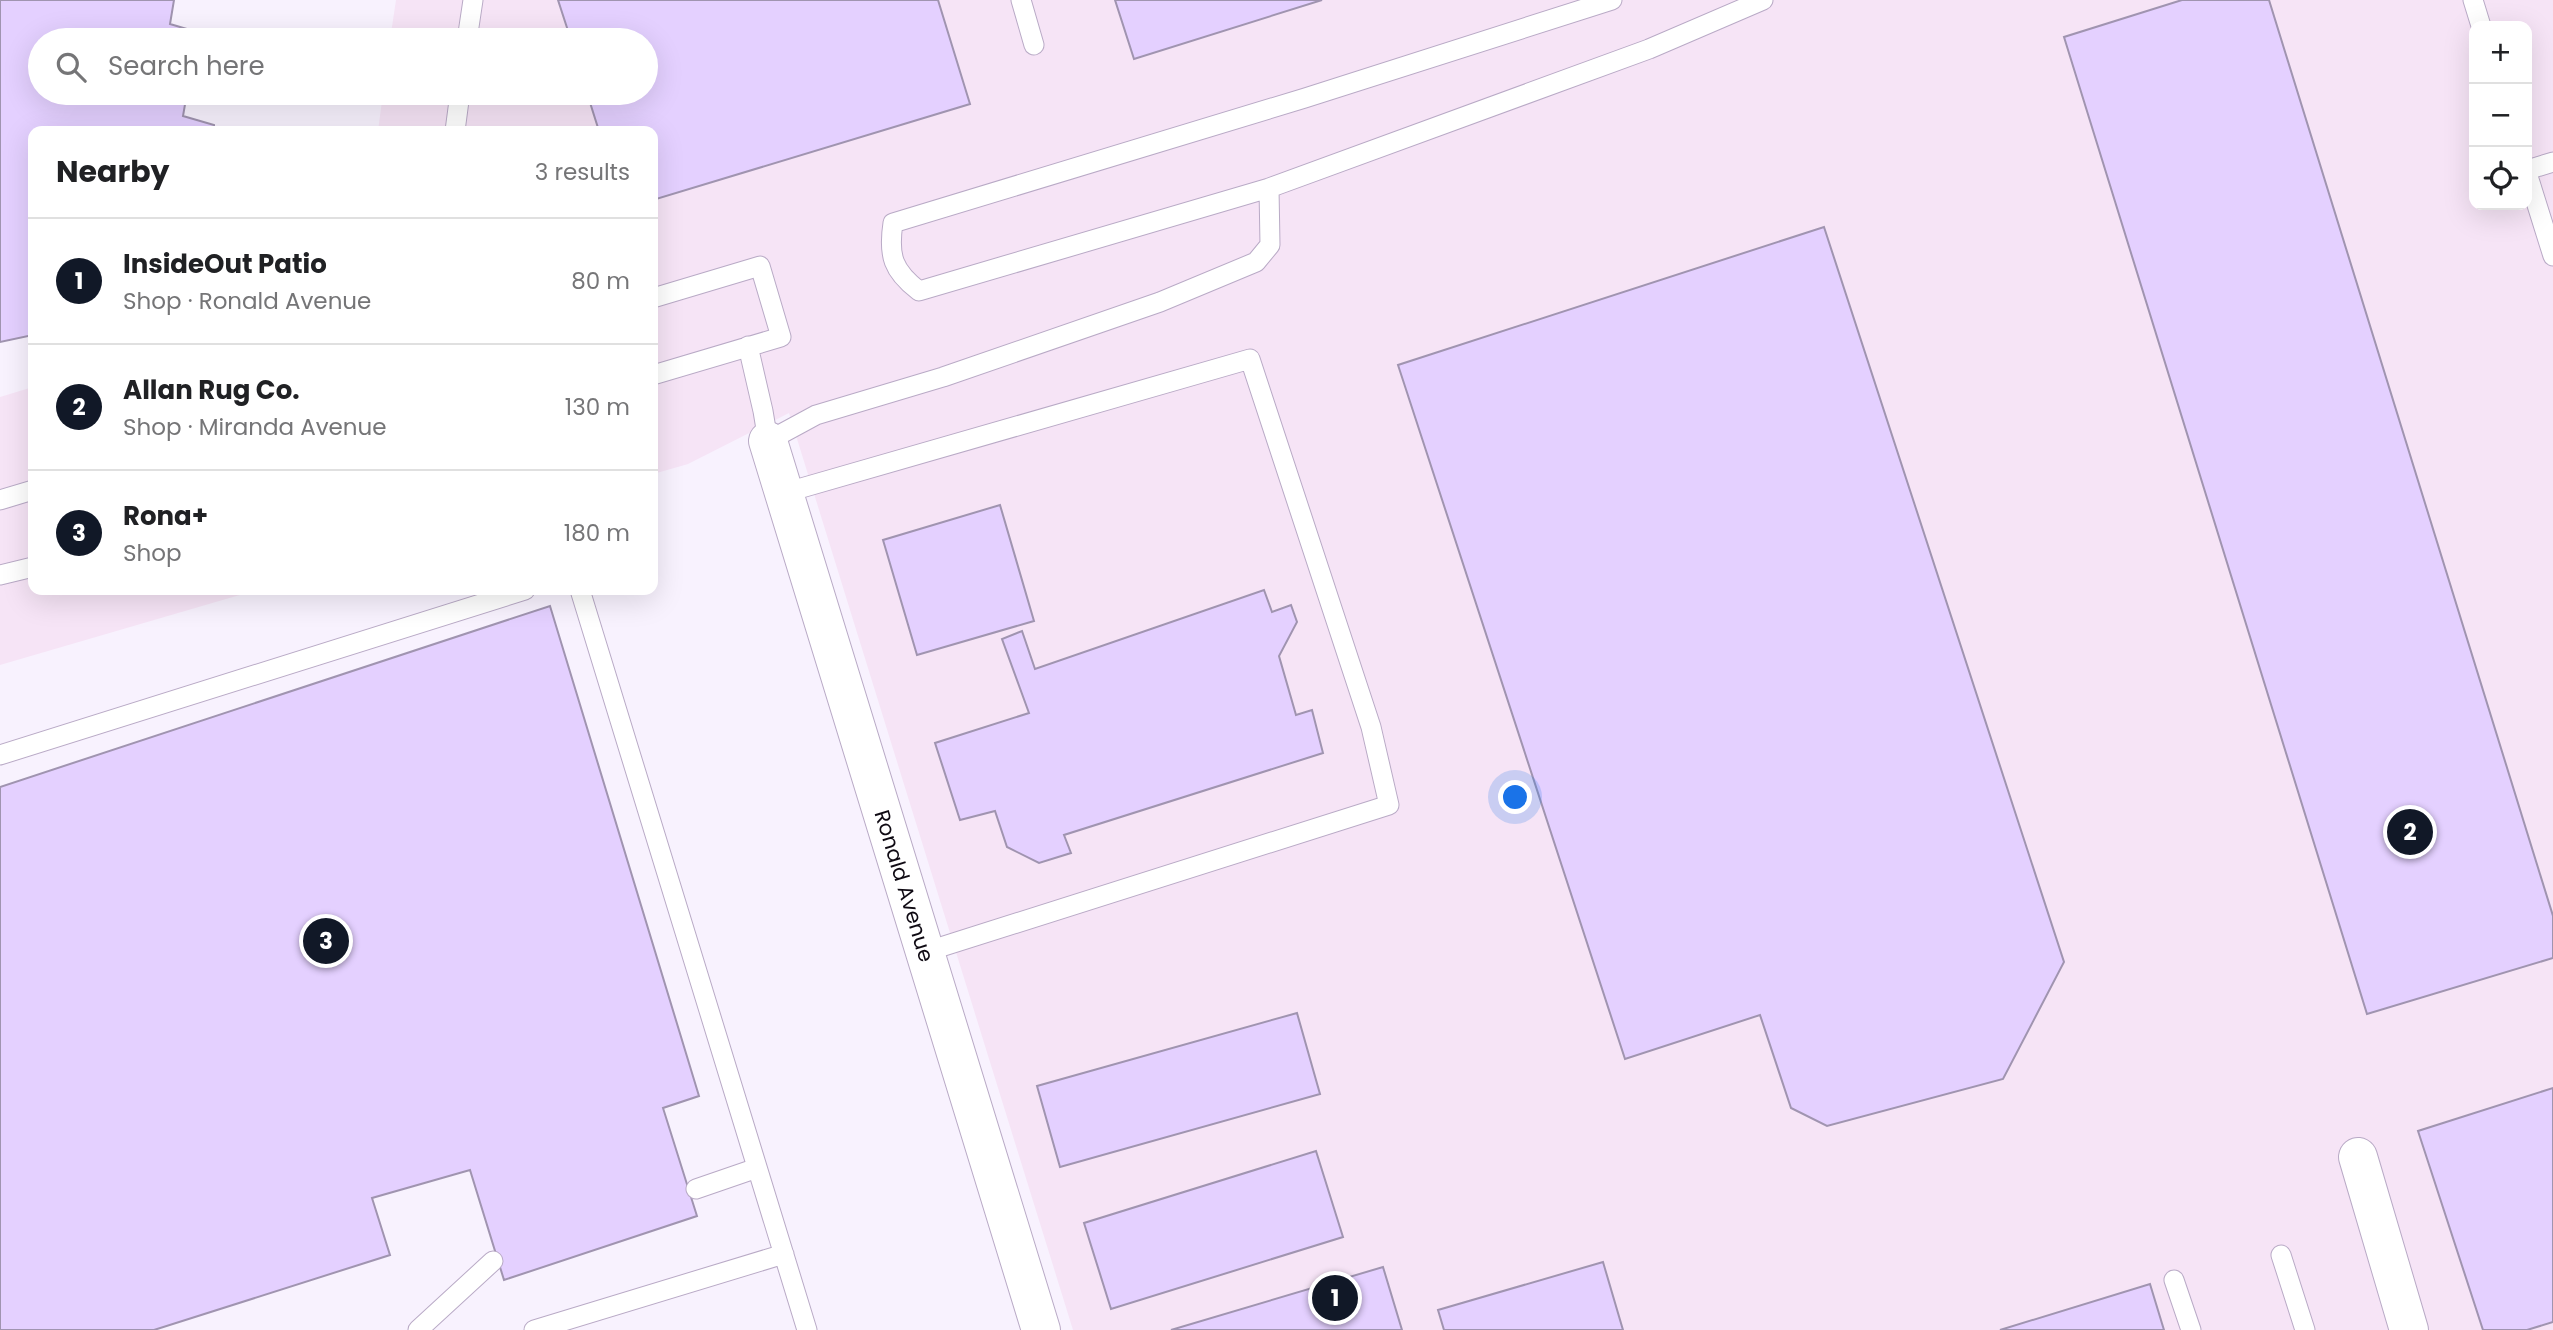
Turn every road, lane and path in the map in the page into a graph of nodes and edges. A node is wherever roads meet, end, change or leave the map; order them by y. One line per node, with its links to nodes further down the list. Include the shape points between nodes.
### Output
1 (473, 0): 7 (lane)
2 (1021, 0): 8 (lane)
3 (1612, 0): 13 (lane, via 892,223 889,248 903,278 919,291)
4 (1763, 0): 13 (lane, via 1649,49)
5 (2473, 0): 6 (lane)
6 (2479, 21)
7 (469, 28)
8 (1034, 45)
9 (458, 105): 10 (lane)
10 (456, 126)
11 (2553, 162): 12 (lane)
12 (2532, 170)
13 (1269, 188): 19 (lane, via 1270,245 1256,262 1160,302 817,415)
14 (2532, 188): 15 (lane)
15 (2553, 256)
16 (658, 297): 17 (lane, via 760,267 781,337)
17 (748, 346): 18 (lane); 19 (lane)
18 (658, 373)
19 (768, 441): 21 (street, Ronald Avenue)
20 (28, 491): 22 (lane)
21 (784, 493): 28 (street, Ronald Avenue); 28 (lane, via 1250,359 1371,727 1389,805)
22 (0, 500)
23 (28, 568): 24 (lane)
24 (0, 575)
25 (509, 595): 27 (lane)
26 (582, 595): 30 (lane)
27 (0, 755)
28 (925, 952): 39 (street, Ronald Avenue)
29 (2358, 1157): 42 (street)
30 (757, 1168): 31 (lane); 32 (lane)
31 (696, 1189)
32 (784, 1254): 37 (lane); 38 (lane)
33 (2281, 1255): 41 (lane)
34 (493, 1261): 36 (lane)
35 (2174, 1280): 40 (lane)
36 (418, 1330)
37 (534, 1330)
38 (807, 1330)
39 (1041, 1330)
40 (2191, 1330)
41 (2305, 1330)
42 (2409, 1330)

